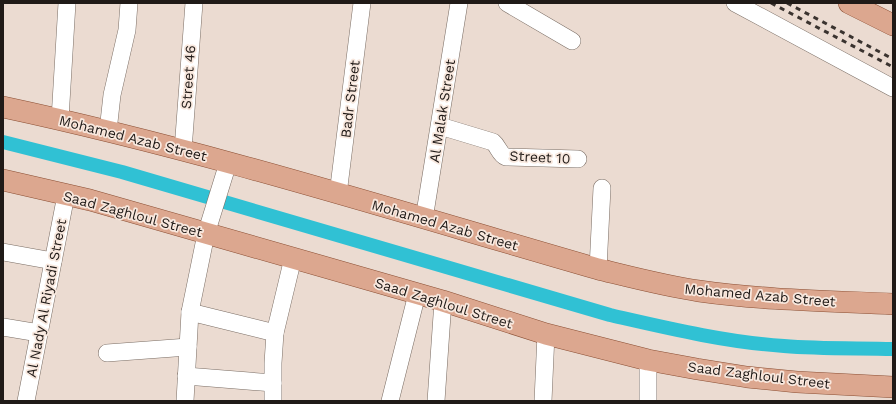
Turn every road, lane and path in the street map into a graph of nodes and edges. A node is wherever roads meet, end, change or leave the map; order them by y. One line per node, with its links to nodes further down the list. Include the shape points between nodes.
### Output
1 (67, 3): 13 (street)
2 (129, 3): 15 (street, via 127,30 112,95)
3 (194, 3): 16 (street, Street 46)
4 (362, 3): 21 (street, Badr Street)
5 (459, 3): 14 (street, Al Malak Street)
6 (507, 3): 10 (street)
7 (735, 3): 11 (street)
8 (850, 3): 9 (main road)
9 (893, 25)
10 (572, 41)
11 (893, 88)
12 (3, 107): 13 (main road, Mohamed Azab Street)
13 (60, 119): 15 (main road, Mohamed Azab Street)
14 (440, 126): 17 (street, Street 10, via 493,142 506,157); 23 (street, Al Malak Street)
15 (108, 131): 16 (main road, Mohamed Azab Street)
16 (183, 150): 18 (main road, Mohamed Azab Street)
17 (578, 159)
18 (225, 173): 21 (main road, Mohamed Azab Street); 24 (street)
19 (3, 180): 22 (main road, Saad Zaghloul Street)
20 (602, 188): 28 (street)
21 (338, 194): 23 (main road, Mohamed Azab Street)
22 (66, 195): 24 (main road, Saad Zaghloul Street); 27 (street, Al Nady Al Riyadi Street)
23 (424, 219): 28 (main road, Mohamed Azab Street)
24 (209, 225): 26 (main road, Saad Zaghloul Street); 32 (street)
25 (3, 252): 27 (street)
26 (293, 258): 29 (main road, Saad Zaghloul Street); 35 (street)
27 (53, 261): 34 (street, Al Nady Al Riyadi Street)
28 (598, 269): 31 (main road, Mohamed Azab Street, via 665,285 734,295)
29 (417, 294): 30 (main road, Saad Zaghloul Street); 46 (street)
30 (443, 301): 36 (main road, Saad Zaghloul Street); 47 (street)
31 (893, 304)
32 (190, 312): 35 (street); 37 (street)
33 (3, 327): 34 (street)
34 (40, 333): 43 (street, Al Nady Al Riyadi Street)
35 (275, 333): 41 (street)
36 (546, 334): 39 (main road, Saad Zaghloul Street); 48 (street)
37 (188, 347): 38 (street); 40 (street)
38 (107, 353)
39 (648, 360): 42 (main road, Saad Zaghloul Street, via 747,377); 49 (street)
40 (186, 376): 41 (street); 44 (street)
41 (273, 382): 45 (street)
42 (893, 387)
43 (26, 401)
44 (185, 401)
45 (273, 401)
46 (390, 401)
47 (436, 401)
48 (543, 401)
49 (648, 401)

